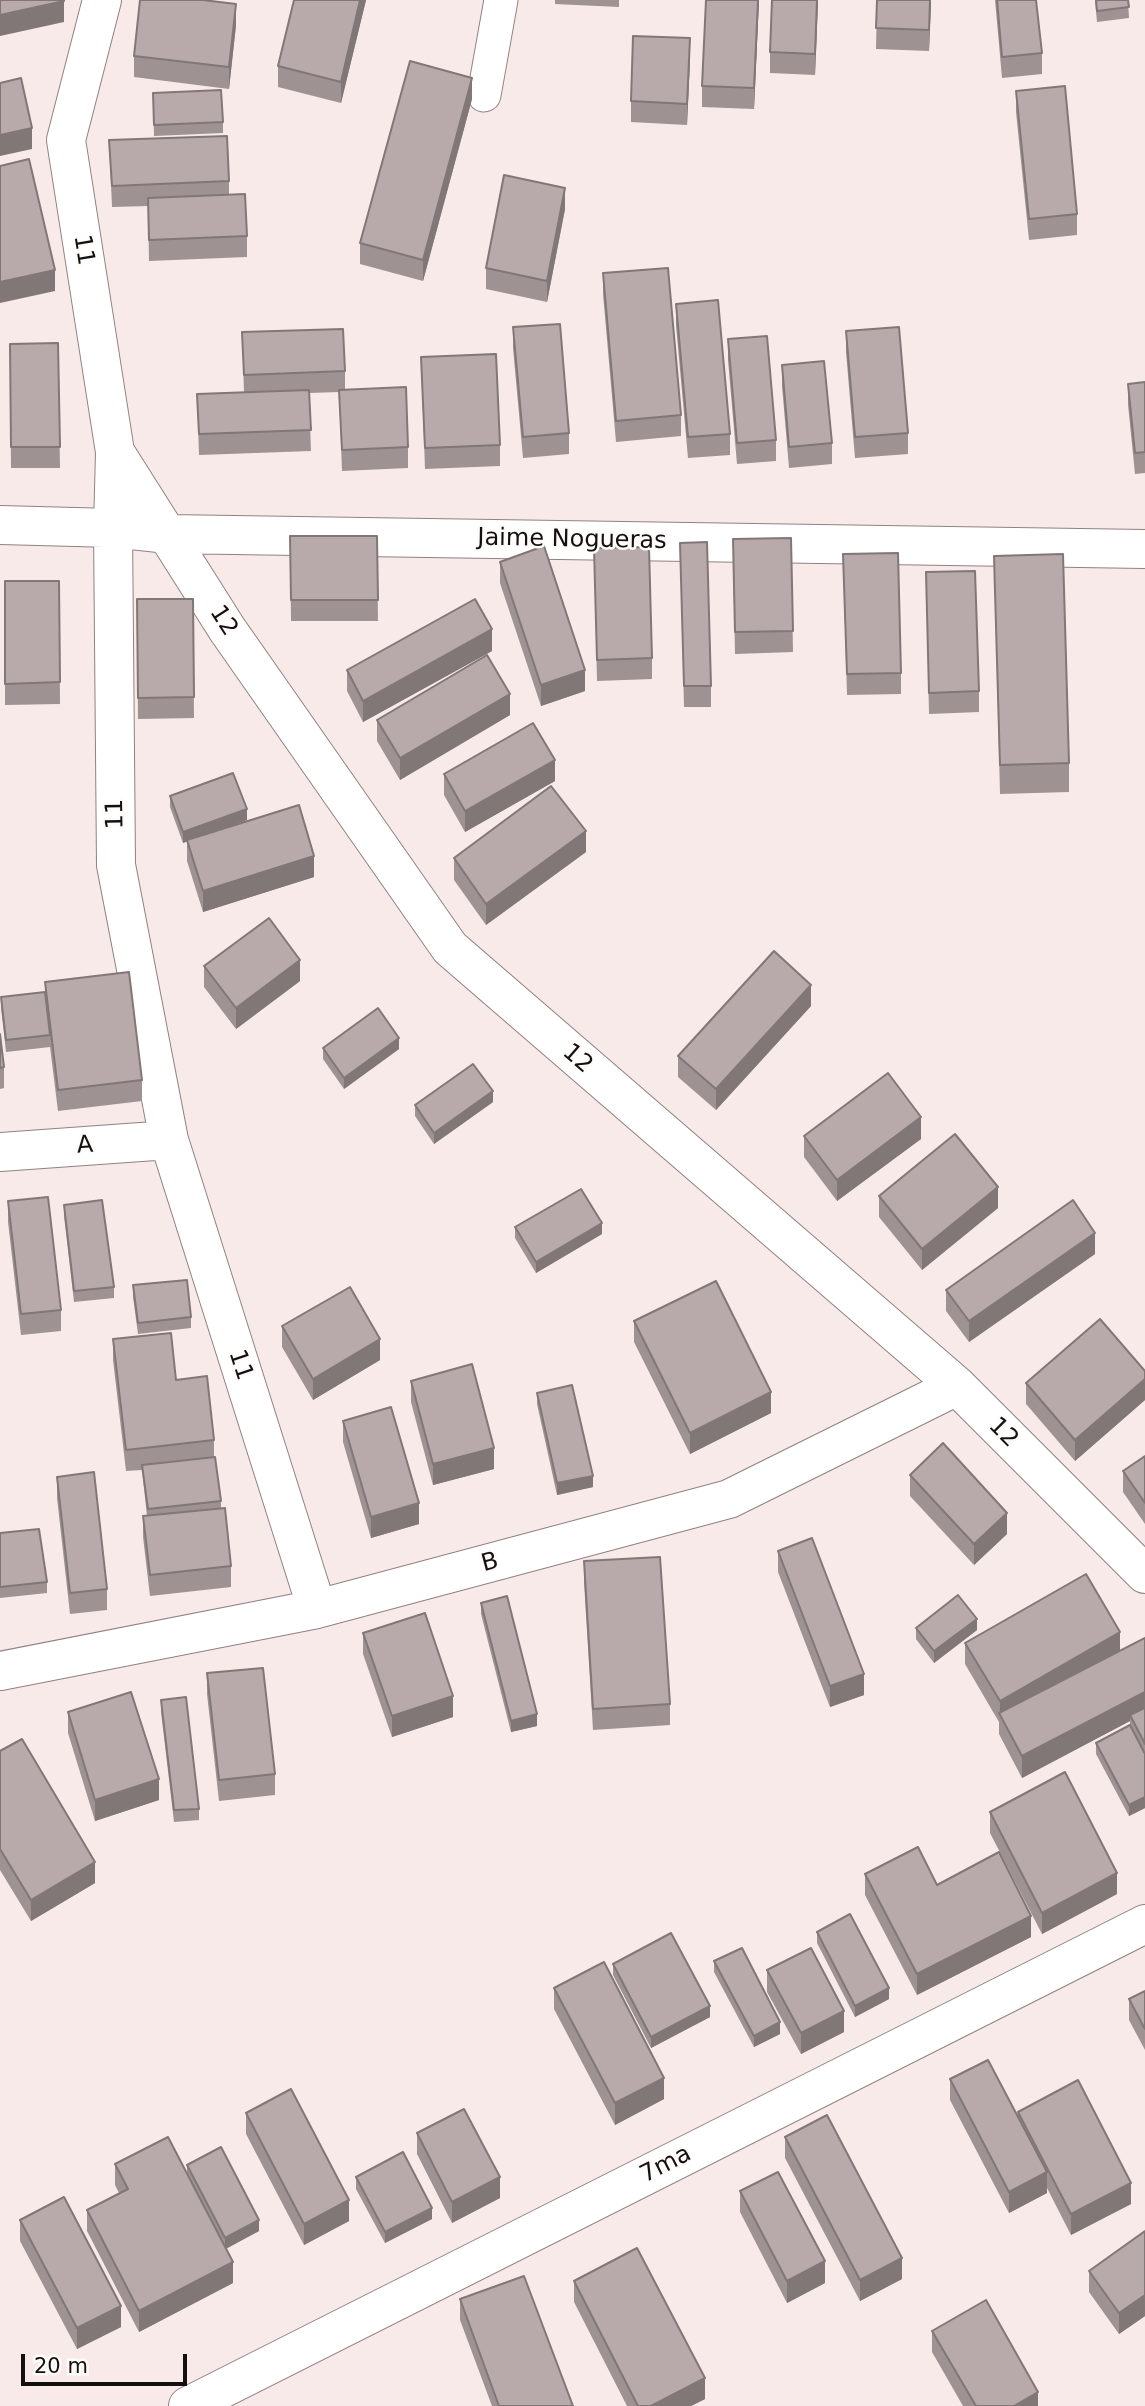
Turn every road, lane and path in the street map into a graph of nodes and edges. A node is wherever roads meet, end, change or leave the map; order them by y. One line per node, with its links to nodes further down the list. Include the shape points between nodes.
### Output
1 (102, 0): 4 (street, 11, via 66,140)
2 (501, 0): 3 (lane)
3 (484, 95)
4 (115, 452): 6 (street, 11); 7 (street, 12)
5 (0, 525): 6 (street, Jaime Nogueras)
6 (113, 528): 7 (street, Jaime Nogueras); 9 (street, 11, via 117,866)
7 (168, 534): 8 (street, Jaime Nogueras); 11 (street, 12, via 227,629 450,948)
8 (1145, 549)
9 (169, 1140): 10 (street, A); 13 (street, 11)
10 (0, 1152)
11 (957, 1387): 12 (street, 12); 13 (street, B, via 729,1499)
12 (1145, 1574)
13 (317, 1609): 14 (street, B)
14 (0, 1671)
15 (1145, 1924): 16 (street, 7ma)
16 (188, 2406)

